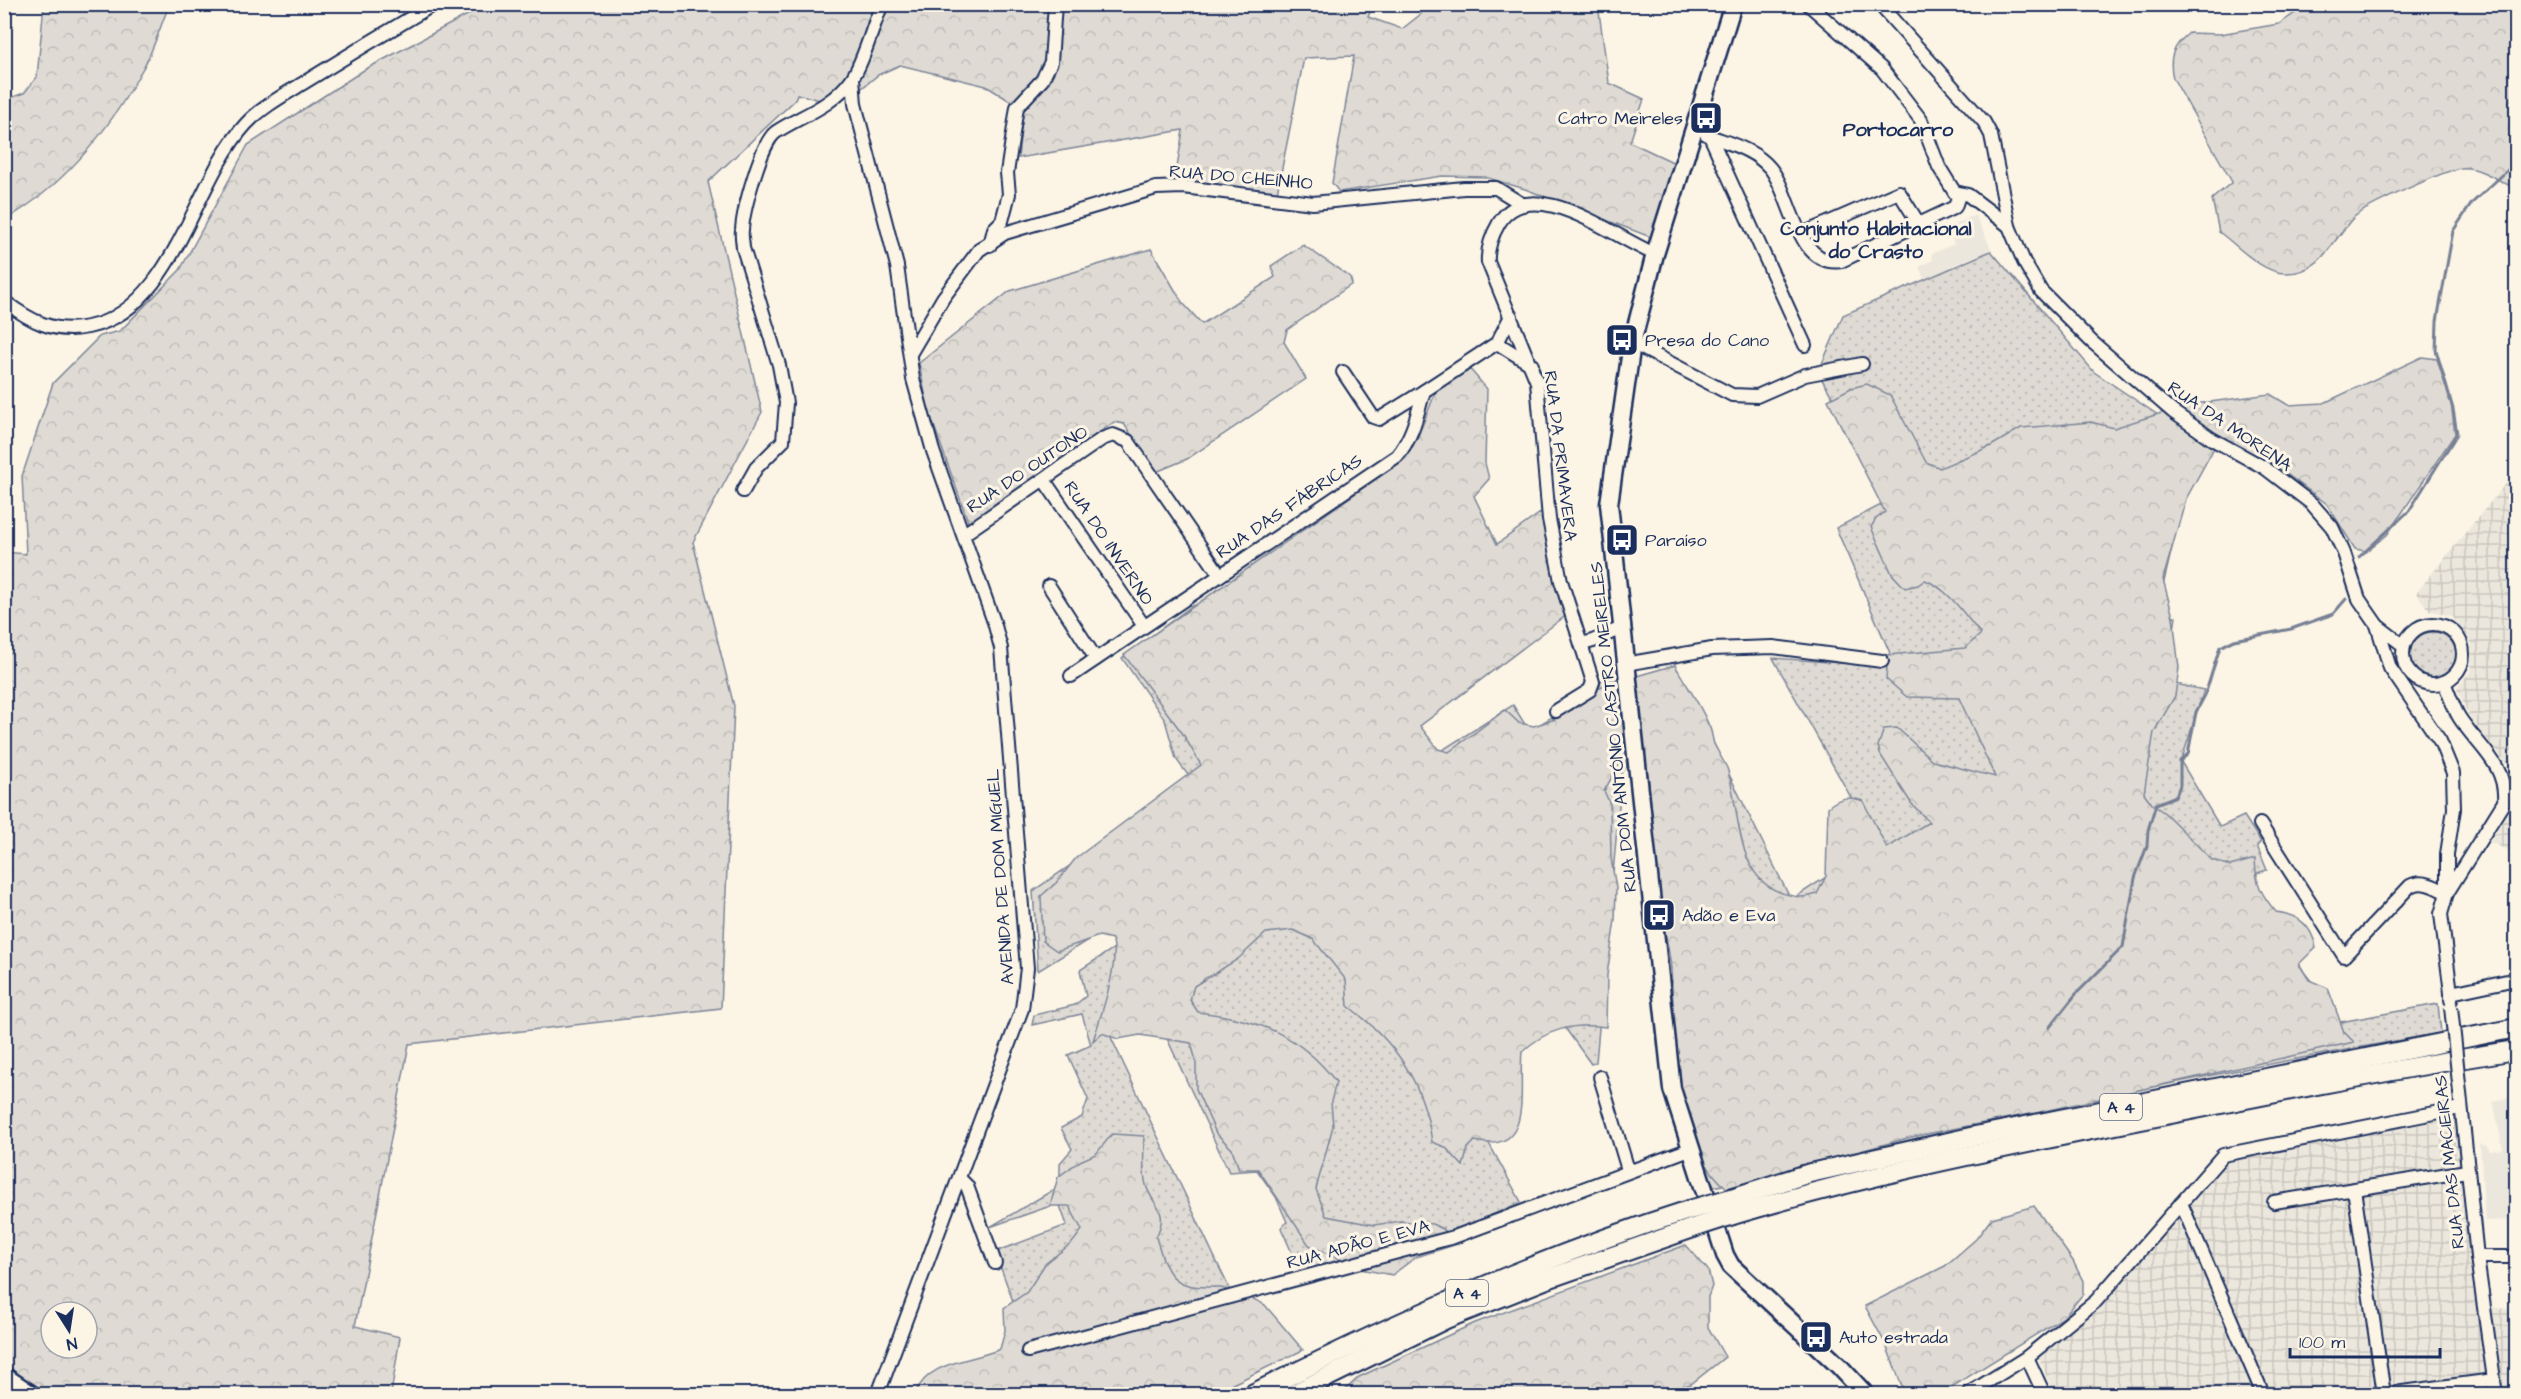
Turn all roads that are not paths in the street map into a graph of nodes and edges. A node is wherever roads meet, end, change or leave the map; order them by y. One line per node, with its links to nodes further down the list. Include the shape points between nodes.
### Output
1 (434, 4): 17 (street, via 244,125 159,275 115,318 83,328 54,328 27,318)
2 (882, 4): 7 (street)
3 (1055, 4): 15 (street, via 1051,62 1042,80 1017,107 1007,173 1009,194)
4 (1733, 4): 8 (main road, RUA DOM ANTÓNIO CASTRO MEIRELES)
5 (1808, 4): 10 (street, via 1882,69 1921,120 1939,167)
6 (1879, 4): 13 (street, RUA DA MORENA, via 1984,122)
7 (853, 78): 22 (street, AVENIDA DE DOM MIGUEL, via 855,104 897,266); 28 (street, via 809,116 768,140 750,195 741,231 743,248 779,365 786,403 783,441 756,468)
8 (1694, 129): 9 (street); 16 (main road, RUA DOM ANTÓNIO CASTRO MEIRELES)
9 (1710, 136): 14 (street, via 1749,150 1772,170); 21 (street)
10 (1955, 192): 12 (street, via 1958,198 1954,207); 13 (street, via 1968,195)
11 (1522, 204): 15 (street, RUA DO CHEÍNHO, via 1496,188 1313,203 1182,187 1156,188 1005,233); 16 (street, via 1577,212); 18 (street, RUA DA PRIMAVERA, via 1507,209 1488,252 1488,262)
12 (1919, 224): 14 (street, via 1833,262 1819,259 1811,252); 14 (street, via 1899,192)
13 (2009, 226): 32 (street, RUA DA MORENA, via 2041,291 2091,341 2173,412 2265,468 2322,515 2339,540 2359,599)
14 (1802, 234)
15 (990, 245): 22 (street, RUA DO CHEÍNHO, via 979,250 943,298)
16 (1655, 254): 20 (main road, RUA DOM ANTÓNIO CASTRO MEIRELES)
17 (4, 301)
18 (1511, 316): 19 (street); 24 (street, RUA DA PRIMAVERA)
19 (1497, 343): 24 (street); 26 (street)
20 (1632, 343): 23 (street, via 1732,395 1757,396 1805,375); 34 (main road, RUA DOM ANTÓNIO CASTRO MEIRELES, via 1609,504)
21 (1805, 345)
22 (910, 354): 29 (street, AVENIDA DE DOM MIGUEL, via 933,451)
23 (1862, 363)
24 (1532, 365): 35 (street, RUA DA PRIMAVERA, via 1540,406 1549,519 1561,580)
25 (1343, 372): 26 (street, via 1373,417 1379,419)
26 (1424, 391): 30 (street, RUA DAS FÁBRICAS, via 1407,444 1397,456)
27 (1044, 480): 29 (street, RUA DO OUTONO); 30 (street, RUA DO OUTONO, via 1102,439 1121,436); 33 (street, RUA DO INVERNO)
28 (743, 491)
29 (964, 534): 54 (street, AVENIDA DE DOM MIGUEL, via 1000,648 1027,968 1022,1009)
30 (1220, 575): 33 (street, RUA DAS FÁBRICAS)
31 (1049, 586): 37 (street)
32 (2377, 625): 36 (street); 44 (street, RUA DA MORENA, via 2390,668 2449,758 2454,809 2446,854)
33 (1144, 626): 37 (street, RUA DAS FÁBRICAS)
34 (1622, 629): 35 (street); 39 (main road, RUA DOM ANTÓNIO CASTRO MEIRELES)
35 (1581, 643): 42 (street, RUA DA PRIMAVERA, via 1593,686)
36 (2403, 645): 41 (street, via 2404,664 2409,673 2425,683); 41 (street, via 2415,629 2425,624 2445,626 2454,632 2463,650 2463,660 2460,669)
37 (1096, 659): 40 (street, RUA DAS FÁBRICAS)
38 (1882, 661): 39 (street, via 1773,647 1712,649)
39 (1625, 664): 51 (main road, RUA DOM ANTÓNIO CASTRO MEIRELES, via 1672,1089)
40 (1071, 676)
41 (2444, 682): 44 (street, via 2459,717 2497,763 2505,789 2504,802)
42 (1556, 711)
43 (2260, 824): 44 (street, via 2344,956 2410,886 2426,884)
44 (2447, 892): 46 (street, RUA DAS MACIEIRAS, via 2441,914)
45 (2517, 979): 46 (street)
46 (2451, 993): 50 (street, RUA DAS MACIEIRAS, bridge)
47 (2517, 1028): 58 (highway, A 4, via 1975,1136 1810,1173)
48 (2517, 1050): 58 (highway, A 4, via 2421,1065 1979,1153)
49 (1600, 1077): 52 (street)
50 (2460, 1108): 53 (street, RUA DAS MACIEIRAS); 57 (street, via 2223,1155)
51 (1690, 1149): 52 (street, RUA ADÃO E EVA); 70 (main road, RUA DOM ANTÓNIO CASTRO MEIRELES, via 1719,1243 1731,1266)
52 (1628, 1170): 62 (street, RUA ADÃO E EVA, via 1454,1237)
53 (2468, 1171): 55 (street); 59 (street, RUA DAS MACIEIRAS)
54 (959, 1178): 61 (street, via 967,1186); 67 (street, AVENIDA DE DOM MIGUEL)
55 (2354, 1189): 56 (street); 74 (street)
56 (2274, 1202)
57 (2181, 1203): 63 (street, via 2096,1301); 73 (street)
58 (1730, 1207): 68 (highway, A 4, bridge, via 1689,1210 1538,1262 1356,1342); 69 (highway, A 4, bridge, via 1693,1228 1456,1315)
59 (2477, 1257): 60 (street); 65 (street, RUA DAS MACIEIRAS)
60 (2517, 1257)
61 (995, 1263)
62 (1028, 1351)
63 (2027, 1357): 71 (street); 72 (street)
64 (4, 1376): 66 (main road)
65 (2494, 1380): 74 (street); 75 (street, RUA DAS MACIEIRAS)
66 (31, 1395)
67 (878, 1395)
68 (1252, 1395)
69 (1293, 1395)
70 (1865, 1395)
71 (1968, 1395)
72 (2044, 1395)
73 (2263, 1395)
74 (2385, 1395)
75 (2496, 1395)

